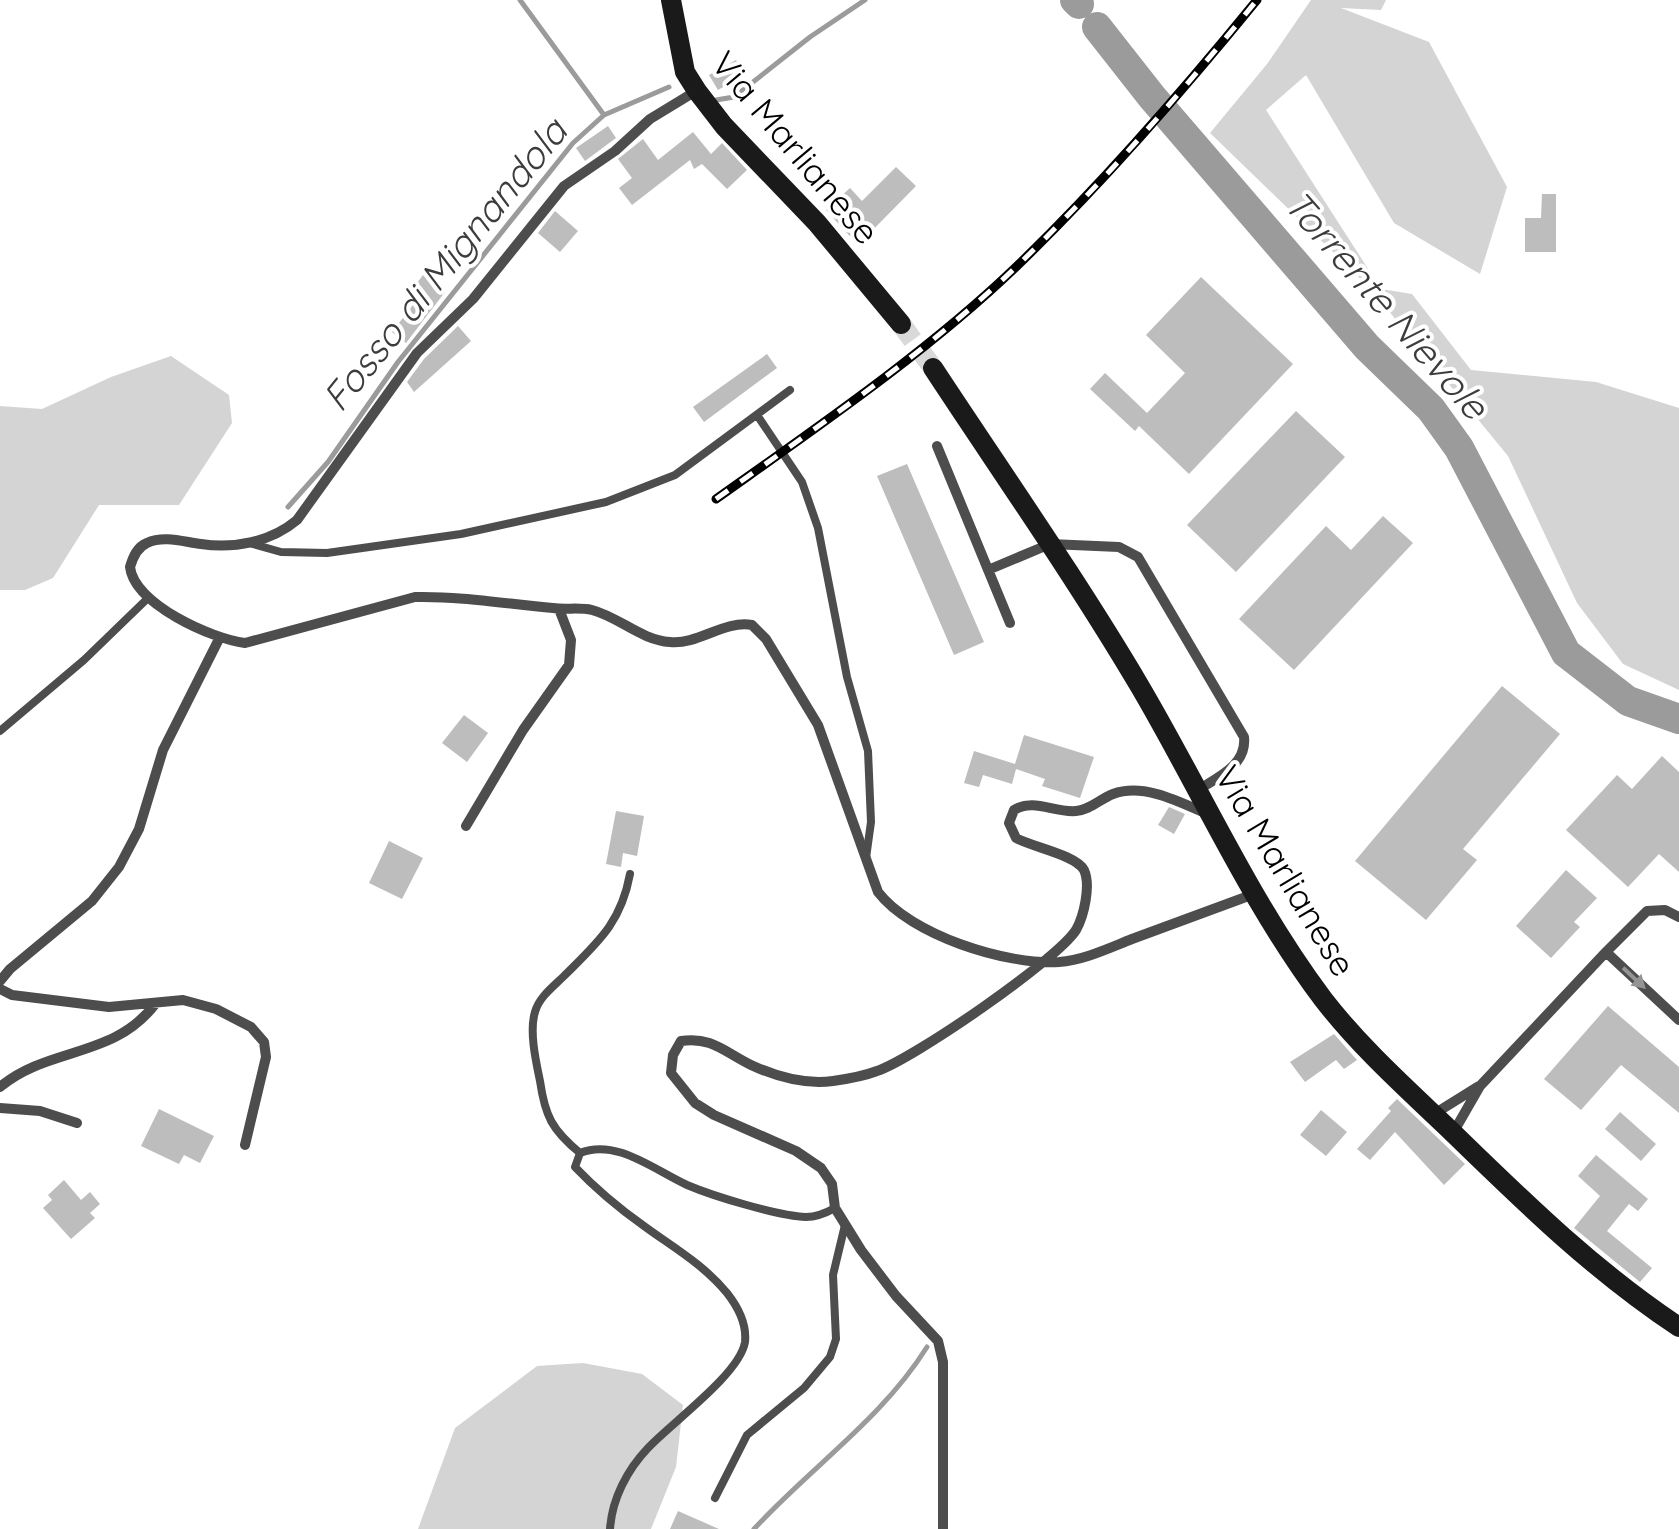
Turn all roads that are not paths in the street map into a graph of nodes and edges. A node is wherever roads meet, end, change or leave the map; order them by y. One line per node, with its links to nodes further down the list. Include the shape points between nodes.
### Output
1 (671, 0): 2 (street, Via Marlianese, via 685,72)
2 (697, 91): 3 (street, Via Marlianese); 8 (street, via 564,186 473,299 417,353 297,520)
3 (901, 324)
4 (932, 368): 9 (street, Via Marlianese)
5 (790, 390): 6 (lane)
6 (757, 415): 8 (lane, via 661,483 576,510 327,553); 19 (lane, via 802,482 818,528 846,676 868,751 872,822)
7 (937, 446): 10 (street)
8 (249, 543): 11 (street, via 148,542 130,567)
9 (1050, 544): 10 (street); 16 (street, Via Marlianese); 16 (street, via 1119,547 1142,562 1246,742 1236,764)
10 (988, 570): 13 (street)
11 (147, 599): 14 (street); 15 (lane)
12 (559, 609): 14 (street, via 415,597 256,642); 18 (street, via 570,640 569,665); 19 (street, via 595,611 665,642 745,624 759,630 818,725)
13 (1010, 623)
14 (220, 637): 25 (street, via 162,750 139,829 118,867 92,901)
15 (0, 731)
16 (1197, 790): 17 (street, Via Marlianese)
17 (1210, 814): 21 (street, Via Marlianese); 24 (street, via 1140,791 1072,812 1026,804 1014,810 1009,824 1016,838 1078,864 1086,880 1078,926)
18 (466, 826)
19 (866, 862): 24 (street, via 890,908 925,929)
20 (630, 874): 36 (lane, via 612,925 534,1012 545,1115)
21 (1254, 894): 24 (street, via 1078,958); 32 (street, Via Marlianese, via 1340,1019)
22 (1679, 917): 23 (street, via 1647,911)
23 (1606, 952): 28 (street, one-way to 28); 29 (street)
24 (1045, 961): 37 (street, via 913,1053 878,1071 834,1081 782,1077 698,1038 681,1041 672,1073 679,1086 714,1115 821,1168)
25 (0, 981)
26 (0, 990): 27 (street, via 94,1006)
27 (156, 1003): 30 (street, via 117,1038 28,1068); 35 (street, via 183,1000 216,1009 252,1027 264,1042 266,1066)
28 (1679, 1020)
29 (1480, 1086): 32 (street); 34 (street)
30 (0, 1087)
31 (0, 1108): 33 (street)
32 (1434, 1115): 34 (street, Via Marlianese)
33 (77, 1123)
34 (1453, 1133): 39 (street, Via Marlianese, via 1586,1260)
35 (245, 1145)
36 (580, 1153): 37 (lane, via 608,1148 689,1186 792,1216); 41 (lane, via 575,1166 590,1182 706,1270 742,1316 738,1358 648,1448 620,1487)
37 (836, 1208): 38 (street)
38 (846, 1224): 40 (lane, via 833,1275 836,1339 830,1357 747,1435); 42 (street, via 940,1346)
39 (1676, 1324)
40 (715, 1498)
41 (610, 1529)
42 (943, 1529)

